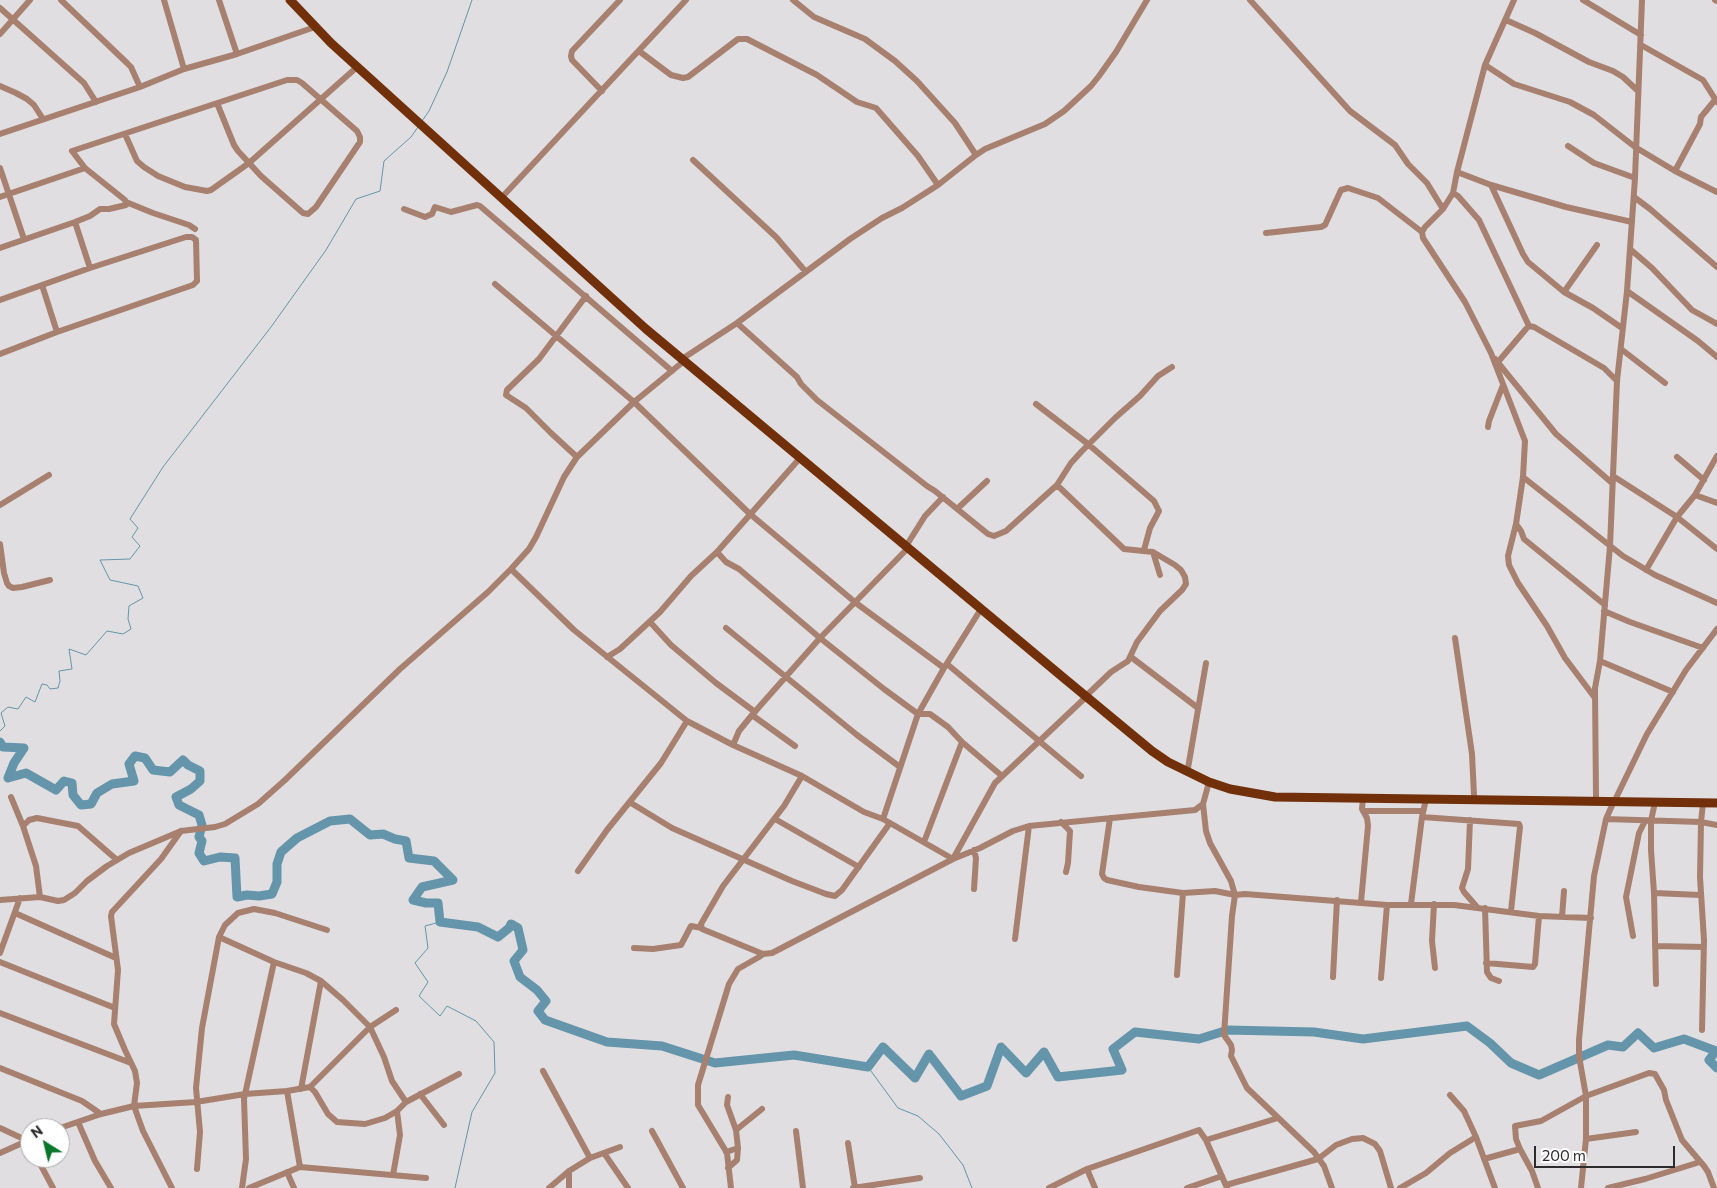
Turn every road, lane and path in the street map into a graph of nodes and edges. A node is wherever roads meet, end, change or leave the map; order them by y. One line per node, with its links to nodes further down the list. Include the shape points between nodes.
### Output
1 (30, 0): 16 (street)
2 (61, 0): 28 (street, via 127,63)
3 (164, 0): 26 (street)
4 (219, 0): 23 (street)
5 (290, 0): 18 (main road)
6 (295, 0): 53 (main road)
7 (620, 0): 29 (street, via 572,51 571,56)
8 (686, 0): 22 (street)
9 (793, 0): 40 (street, via 814,17 865,39 895,61 955,123)
10 (1148, 0): 40 (street, via 1116,52 1078,99 1045,124)
11 (1250, 0): 58 (street, via 1350,111 1395,145 1427,183)
12 (1514, 0): 17 (street)
13 (1583, 0): 20 (street)
14 (1642, 0): 20 (street)
15 (0, 8): 16 (street)
16 (13, 19): 19 (street); 33 (street, via 84,83)
17 (1506, 20): 24 (street); 30 (street, via 1613,71)
18 (315, 27): 23 (street); 25 (main road)
19 (0, 34)
20 (1641, 35): 21 (street)
21 (1641, 45): 30 (street); 32 (street, via 1703,80)
22 (639, 51): 29 (street); 48 (street, via 671,75 683,78 738,39 747,39 817,75 857,102 876,108 918,156)
23 (237, 54): 26 (street)
24 (1485, 66): 39 (street, via 1514,84 1570,102 1594,115); 46 (street)
25 (357, 67): 31 (street); 87 (main road, via 646,329)
26 (184, 70): 28 (street)
27 (0, 86): 35 (street, via 27,99)
28 (140, 87): 33 (street)
29 (602, 91): 53 (street)
30 (1638, 91): 39 (street)
31 (321, 100): 34 (street, via 302,83 292,79); 42 (street); 42 (street, via 357,131 360,142 316,208 303,213 298,210)
32 (1716, 101): 45 (street, via 1702,117)
33 (96, 102): 35 (street)
34 (217, 103): 37 (street); 42 (street, via 234,145)
35 (43, 120): 36 (street)
36 (0, 134)
37 (125, 134): 42 (street, via 144,167 158,176 202,191 211,190); 44 (street, via 72,151)
38 (1568, 146): 47 (street, via 1594,163)
39 (1635, 147): 45 (street); 47 (street)
40 (976, 155): 48 (street)
41 (693, 160): 70 (street, via 776,237)
42 (249, 163)
43 (0, 168): 52 (street)
44 (84, 168): 52 (street); 56 (street)
45 (1675, 171): 50 (street)
46 (1457, 172): 49 (street); 51 (street)
47 (1635, 178): 55 (street)
48 (938, 185): 70 (street, via 882,218)
49 (1491, 185): 60 (street); 74 (street, via 1526,259)
50 (1717, 192)
51 (1453, 193): 58 (street); 79 (street, via 1479,220)
52 (9, 194): 54 (street); 64 (street)
53 (504, 195): 87 (main road)
54 (0, 197)
55 (1634, 197): 60 (street); 68 (street)
56 (126, 202): 59 (street, via 124,206 100,210); 61 (street, via 190,224)
57 (404, 209): 75 (street, via 425,217 435,208 451,212 477,204)
58 (1443, 209): 62 (street)
59 (75, 222): 64 (street); 69 (street)
60 (1632, 222): 67 (street)
61 (195, 229)
62 (1422, 232): 63 (street, via 1378,198 1348,188 1341,190 1325,225); 84 (street, via 1465,302)
63 (1266, 233)
64 (24, 239): 66 (street)
65 (1597, 245): 74 (street)
66 (0, 248)
67 (1630, 248): 73 (street); 78 (street, via 1670,285 1681,301)
68 (1717, 267)
69 (90, 268): 72 (street); 81 (street, via 186,237 196,240 197,281 193,285)
70 (806, 272): 77 (street)
71 (495, 284): 82 (street)
72 (42, 285): 76 (street); 81 (street)
73 (1626, 291): 80 (street); 86 (street)
74 (1564, 292): 80 (street)
75 (586, 296): 82 (street); 90 (street)
76 (0, 300)
77 (737, 323): 87 (street); 111 (street, via 795,375 817,400)
78 (1717, 324)
79 (1529, 326): 88 (street); 91 (street, via 1604,368)
80 (1622, 328): 83 (street)
81 (57, 332): 85 (street)
82 (556, 335): 94 (street); 99 (street, via 506,395 526,408)
83 (1621, 349): 91 (street); 92 (street)
84 (1491, 353): 88 (street); 93 (street)
85 (0, 354)
86 (1717, 357)
87 (685, 359): 90 (street); 100 (main road); 102 (main road)
88 (1498, 362): 108 (street, via 1556,434)
89 (1172, 367): 97 (street, via 1158,376)
90 (672, 371): 94 (street)
91 (1617, 381): 104 (street)
92 (1665, 383)
93 (1503, 386): 96 (street); 105 (street, via 1525,441)
94 (634, 402): 99 (street); 115 (street)
95 (1036, 404): 97 (street)
96 (1488, 427)
97 (1088, 444): 109 (street); 122 (street, via 1154,501 1159,511)
98 (1717, 456): 106 (street)
99 (577, 457): 125 (street, via 529,549)
100 (800, 458): 102 (main road); 115 (street)
101 (1676, 458): 106 (street)
102 (820, 472): 119 (main road)
103 (49, 475): 113 (street)
104 (1613, 476): 108 (street); 116 (street)
105 (1523, 477): 117 (street); 120 (street)
106 (1704, 480): 110 (street)
107 (987, 481): 114 (street)
108 (1612, 484): 120 (street)
109 (1057, 485): 114 (street, via 1000,535 988,534); 122 (street, via 1124,549)
110 (1695, 495): 112 (street); 116 (street)
111 (943, 497): 114 (street); 119 (street, via 925,516)
112 (1717, 503)
113 (0, 505)
114 (957, 509)
115 (750, 514): 123 (street); 129 (street)
116 (1677, 517): 121 (street); 126 (street)
117 (1516, 524): 131 (street, via 1524,540); 149 (street, via 1509,564 1565,658)
118 (0, 544): 128 (street, via 9,586 22,588)
119 (908, 546): 129 (street); 132 (main road); 148 (main road)
120 (1610, 546): 126 (street); 131 (street)
121 (1717, 549)
122 (1144, 550): 124 (street)
123 (717, 552): 133 (street); 136 (street)
124 (1153, 552): 127 (street); 141 (street, via 1181,570 1186,584 1160,611 1137,642)
125 (511, 569): 140 (street, via 574,630); 191 (street, via 258,804 234,820 215,827)
126 (1646, 570): 130 (street)
127 (1160, 575)
128 (50, 580)
129 (856, 603): 136 (street); 145 (street)
130 (1717, 603)
131 (1605, 608): 138 (street, via 1630,622); 142 (street)
132 (981, 609): 145 (street); 148 (main road)
133 (650, 622): 139 (street); 151 (street)
134 (726, 628): 146 (street)
135 (1717, 629): 138 (street)
136 (820, 638): 146 (street); 152 (street)
137 (1455, 638): 164 (street, via 1472,754)
138 (1703, 648): 147 (street)
139 (620, 649): 140 (street); 144 (street)
140 (608, 656): 144 (street)
141 (1131, 657): 148 (street); 150 (street)
142 (1600, 660): 147 (street); 149 (street)
143 (1206, 663): 150 (street)
144 (616, 664): 153 (street)
145 (945, 666): 152 (street); 154 (street)
146 (786, 677): 151 (street); 158 (street)
147 (1673, 692): 170 (street, via 1647,734)
148 (1087, 695): 154 (street); 159 (main road, via 1154,748); 163 (main road, via 1152,751)
149 (1596, 698): 166 (street)
150 (1198, 708): 159 (street)
151 (753, 714): 156 (street, via 739,730); 157 (street)
152 (918, 714): 155 (street, via 930,714); 158 (street)
153 (687, 721): 156 (street); 173 (street, via 662,763)
154 (1038, 741): 161 (street); 162 (street)
155 (962, 742): 161 (street); 192 (street)
156 (732, 745): 160 (street)
157 (795, 746)
158 (900, 767): 181 (street)
159 (1188, 768): 164 (main road, via 1230,785 1271,791)
160 (802, 776): 180 (street); 181 (street, via 864,812)
161 (1002, 776): 195 (street)
162 (1081, 776)
163 (1209, 782): 167 (main road, via 1275,797); 176 (street)
164 (1474, 795): 168 (main road)
165 (11, 797): 189 (street)
166 (1596, 797): 168 (main road); 170 (main road)
167 (1363, 798): 169 (main road); 177 (street)
168 (1516, 798): 169 (main road); 170 (main road)
169 (1426, 799): 178 (street)
170 (1615, 799): 171 (main road); 172 (main road); 182 (street)
171 (1717, 799)
172 (1655, 802): 174 (main road); 184 (street)
173 (631, 803): 194 (street, via 672,828); 198 (street)
174 (1703, 803): 175 (main road); 186 (street)
175 (1717, 803)
176 (1203, 804): 179 (street, via 1195,810); 204 (street, via 1210,843)
177 (1363, 811): 178 (street); 210 (street, via 1368,826)
178 (1422, 814): 183 (street); 211 (street)
179 (1110, 818): 185 (street); 202 (street, via 1104,878 1139,888)
180 (775, 819): 194 (street); 197 (street)
181 (883, 819): 187 (street)
182 (1606, 819): 184 (street); 220 (street, via 1594,876)
183 (1470, 820): 214 (street, via 1468,870 1462,888); 216 (street, via 1519,824)
184 (1648, 821): 186 (street); 203 (street); 223 (street, via 1639,833 1626,897)
185 (1060, 822): 190 (street); 199 (street, via 1070,831)
186 (1701, 822): 188 (street); 205 (street)
187 (890, 823): 192 (street); 197 (street)
188 (1717, 825)
189 (23, 826): 196 (street, via 36,818 78,826); 206 (street, via 36,866)
190 (1029, 826): 193 (street, via 1013,830); 225 (street)
191 (181, 831): 196 (street); 231 (street, via 161,859 112,912)
192 (924, 842): 195 (street)
193 (974, 850): 195 (street); 200 (street)
194 (743, 858): 197 (street, via 835,896); 221 (street, via 719,892 701,924)
195 (953, 859): 230 (street, via 780,950)
196 (117, 860): 206 (street, via 64,900)
197 (859, 867)
198 (578, 871)
199 (1066, 872)
200 (974, 889)
201 (1564, 891): 219 (street)
202 (1183, 893): 204 (street); 236 (street)
203 (1654, 893): 205 (street); 226 (street)
204 (1235, 895): 209 (street); 265 (street, via 1224,1032 1232,1045 1231,1056 1246,1088)
205 (1700, 895): 227 (street)
206 (40, 897): 207 (street)
207 (20, 898): 208 (street); 217 (street)
208 (0, 900)
209 (1337, 900): 210 (street); 237 (street)
210 (1361, 902): 213 (street)
211 (1411, 904): 212 (street); 213 (street)
212 (1434, 904): 214 (street); 235 (street, via 1432,941)
213 (1387, 905): 238 (street)
214 (1477, 907): 215 (street)
215 (1485, 908): 216 (street); 234 (street)
216 (1511, 911): 218 (street)
217 (15, 913): 229 (street); 231 (street)
218 (1540, 916): 219 (street); 234 (street, via 1533,967)
219 (1562, 917): 220 (street)
220 (1591, 918): 257 (street, via 1579,1040)
221 (702, 928): 228 (street, via 691,926 681,945); 230 (street)
222 (327, 930): 224 (street, via 254,909 238,913 225,925)
223 (1633, 936)
224 (219, 937): 233 (street); 259 (street, via 202,1028)
225 (1014, 940)
226 (1655, 946): 227 (street); 241 (street)
227 (1704, 947): 246 (street)
228 (634, 948)
229 (0, 953)
230 (763, 954): 283 (street, via 738,969 729,984 698,1085 698,1105)
231 (116, 958): 242 (street)
232 (0, 962): 242 (street)
233 (274, 962): 239 (street); 254 (street)
234 (1486, 963): 240 (street, via 1491,978)
235 (1435, 968)
236 (1177, 975)
237 (1332, 977)
238 (1381, 978)
239 (321, 981): 245 (street); 252 (street)
240 (1499, 981)
241 (1656, 984)
242 (115, 1008): 247 (street, via 114,1024)
243 (396, 1010): 245 (street)
244 (0, 1013): 247 (street)
245 (370, 1028): 251 (street); 260 (street, via 392,1081)
246 (1702, 1030)
247 (131, 1063): 261 (street, via 137,1083)
248 (0, 1068): 264 (street, via 82,1101)
249 (543, 1071): 286 (street)
250 (459, 1074): 255 (street)
251 (310, 1087): 252 (street); 263 (street, via 337,1122 365,1124)
252 (301, 1089): 253 (street)
253 (287, 1091): 254 (street); 290 (street)
254 (245, 1094): 259 (street); 306 (street, via 246,1159)
255 (420, 1094): 260 (street); 268 (street)
256 (1450, 1095): 274 (street, via 1460,1105)
257 (1586, 1096): 276 (street); 282 (street, via 1541,1121 1515,1126); 289 (street, via 1644,1074 1655,1074 1682,1140)
258 (728, 1097): 270 (street, via 729,1115)
259 (196, 1102): 261 (street); 293 (street, via 200,1132)
260 (406, 1102): 263 (street)
261 (134, 1106): 264 (street); 305 (street)
262 (762, 1109): 270 (street)
263 (397, 1111): 297 (street, via 400,1135)
264 (101, 1114): 266 (street)
265 (1278, 1118): 277 (street); 287 (street)
266 (78, 1122): 267 (street); 304 (street, via 94,1161)
267 (70, 1125)
268 (444, 1125)
269 (0, 1128): 275 (street)
270 (736, 1130): 281 (street)
271 (796, 1131): 314 (street)
272 (652, 1132): 312 (street)
273 (1636, 1132): 276 (street)
274 (1476, 1137): 288 (street); 321 (street)
275 (20, 1138)
276 (1586, 1139): 324 (street)
277 (1206, 1140): 294 (street, via 1199,1130); 298 (street)
278 (848, 1143): 315 (street)
279 (20, 1145): 284 (street)
280 (620, 1147): 285 (street)
281 (738, 1148): 283 (street); 292 (street, via 736,1160)
282 (1520, 1149): 288 (street); 323 (street)
283 (726, 1152): 292 (street)
284 (0, 1153)
285 (604, 1153): 286 (street); 311 (street)
286 (590, 1158): 295 (street)
287 (1318, 1159): 302 (street); 319 (street); 320 (street, via 1336,1145 1363,1138 1376,1144 1380,1151)
288 (1484, 1159): 322 (street)
289 (1700, 1162): 325 (street); 326 (street)
290 (300, 1167): 296 (street); 297 (street)
291 (42, 1168): 303 (street)
292 (728, 1168): 313 (street)
293 (196, 1169)
294 (1087, 1170): 316 (street); 317 (street)
295 (569, 1171): 309 (street); 310 (street)
296 (287, 1172): 301 (street); 308 (street)
297 (393, 1174): 299 (street)
298 (1222, 1176): 302 (street); 318 (street)
299 (426, 1178)
300 (920, 1178): 315 (street)
301 (260, 1186): 307 (street)
302 (1227, 1187)
303 (53, 1188)
304 (111, 1188)
305 (172, 1188)
306 (242, 1188)
307 (249, 1188)
308 (294, 1188)
309 (549, 1188)
310 (569, 1188)
311 (628, 1188)
312 (683, 1188)
313 (731, 1188)
314 (803, 1188)
315 (854, 1188)
316 (1049, 1188)
317 (1095, 1188)
318 (1187, 1188)
319 (1332, 1188)
320 (1391, 1188)
321 (1400, 1188)
322 (1495, 1188)
323 (1538, 1188)
324 (1581, 1188)
325 (1608, 1188)
326 (1714, 1188)

